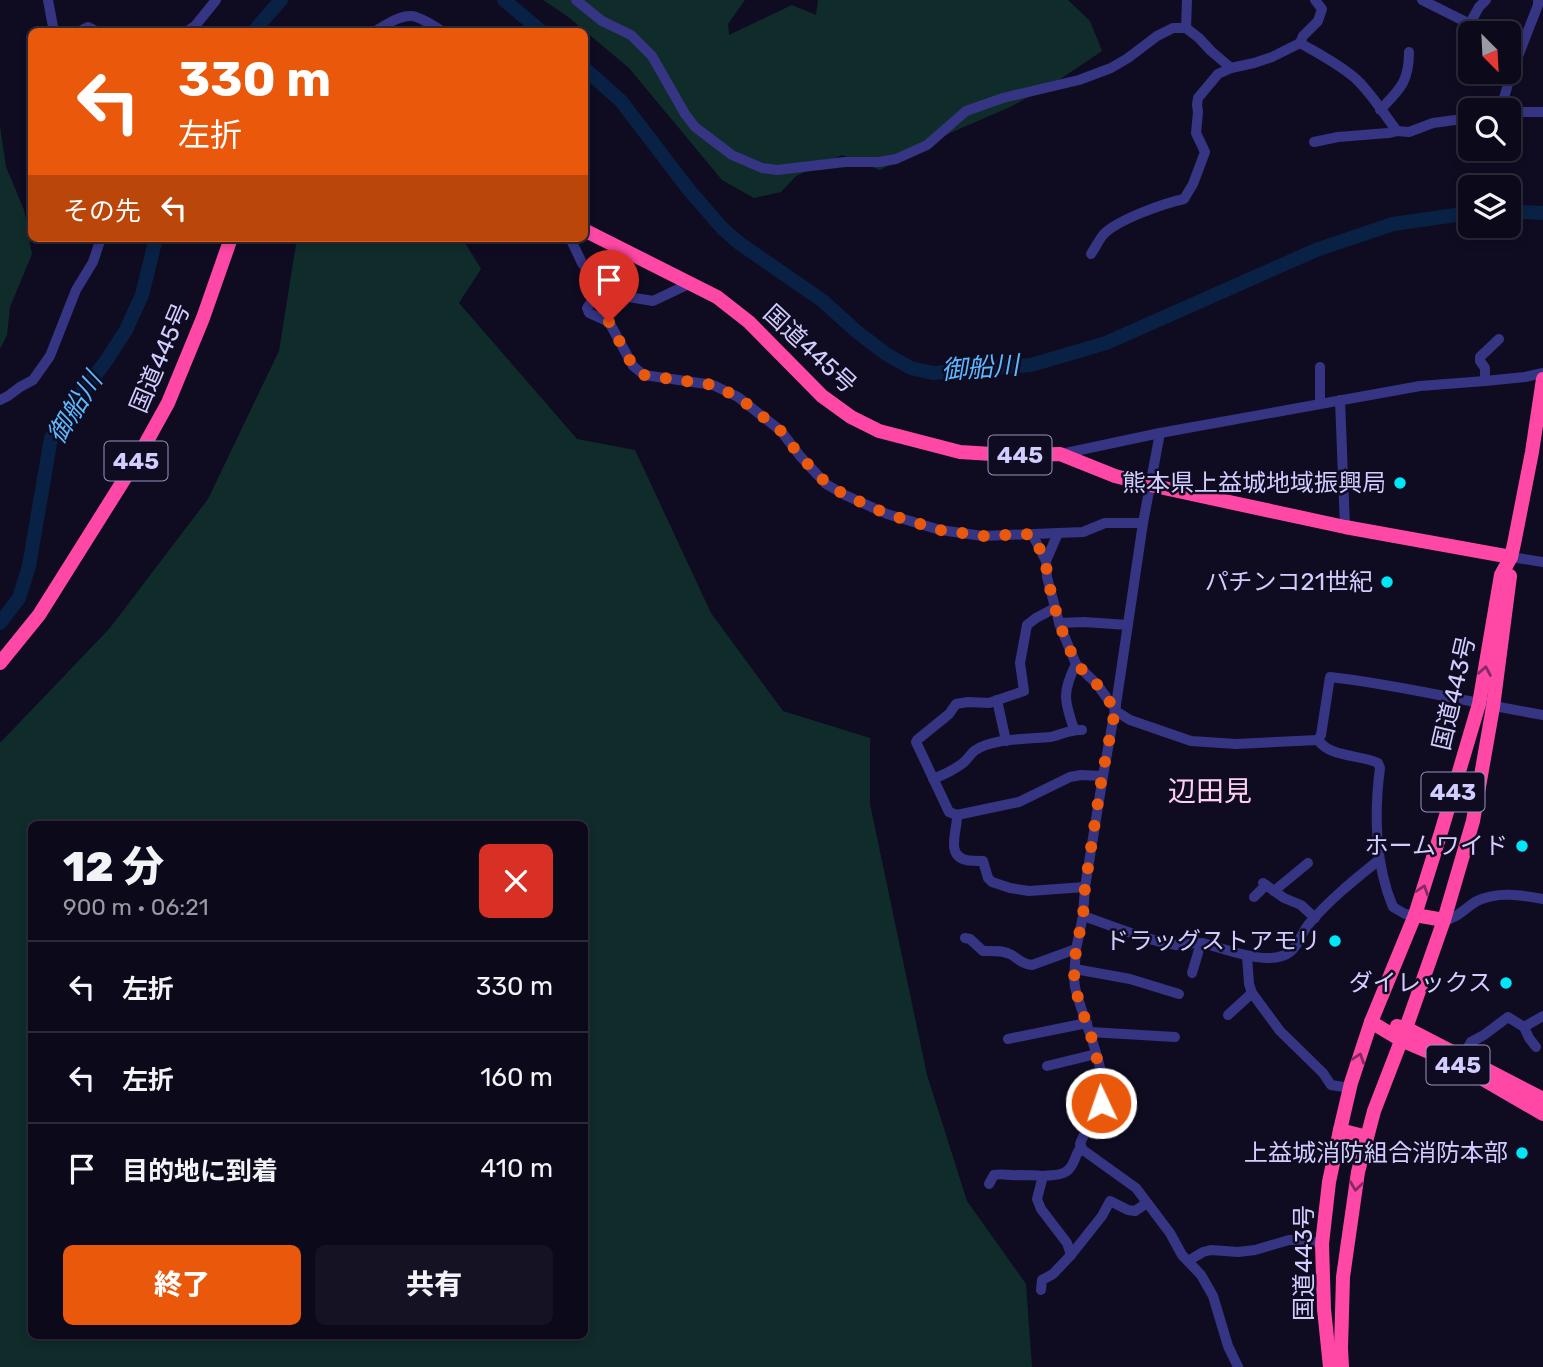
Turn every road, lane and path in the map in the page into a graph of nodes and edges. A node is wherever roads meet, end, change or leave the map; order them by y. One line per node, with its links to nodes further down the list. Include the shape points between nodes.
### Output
1 (48, 0): 11 (street)
2 (216, 0): 12 (street)
3 (576, 0): 15 (street, via 602,22 631,35 652,56 695,127 732,155 777,170 897,159 926,145 966,111 1111,68 1165,32)
4 (1187, 0): 15 (street)
5 (1315, 0): 16 (street, via 1321,16)
6 (1422, 0): 9 (street)
7 (1486, 0): 10 (street)
8 (1538, 0): 17 (street)
9 (1461, 21)
10 (1471, 21)
11 (53, 28)
12 (192, 28)
13 (381, 28): 14 (street, via 412,16)
14 (437, 28)
15 (1185, 28): 19 (street)
16 (1300, 43): 19 (street, via 1272,57); 20 (street, via 1354,77)
17 (1521, 48)
18 (1409, 52): 20 (street, via 1406,78)
19 (1231, 68): 30 (street, via 1218,74 1198,98 1196,133 1205,152 1184,198 1113,226)
20 (1380, 110): 24 (street)
21 (1521, 111): 22 (street)
22 (1543, 112)
23 (1458, 120): 24 (street)
24 (1397, 131): 25 (street)
25 (1314, 142)
26 (588, 232): 31 (highway, 国道445号 / 445)
27 (100, 242): 38 (street, via 50,356 33,380)
28 (230, 242): 54 (highway, 国道445号 / 445, via 203,318 137,460 39,615)
29 (572, 242): 32 (street, via 594,281)
30 (1091, 254)
31 (691, 283): 32 (street, via 653,301 611,294); 42 (highway, 国道445号 / 445, via 749,322 822,396 879,431 961,452)
32 (602, 286): 47 (street, via 587,309 609,322 633,366 644,375 713,385 738,397 781,431 827,484 845,495 940,530 983,536)
33 (1499, 340): 37 (street, via 1480,358)
34 (1320, 367): 40 (street)
35 (1543, 373): 37 (street)
36 (1543, 379): 48 (highway, 国道443号 / 443)
37 (1485, 382): 39 (street, via 1420,386)
38 (0, 400)
39 (1340, 400): 40 (street); 45 (street)
40 (1320, 404): 41 (street)
41 (1160, 433): 42 (street); 43 (street)
42 (1060, 454): 43 (highway, 国道445号 / 445)
43 (1150, 485): 44 (street); 45 (highway, 国道445号 / 445)
44 (1143, 523): 46 (street, via 1105,523 1083,532); 53 (street)
45 (1345, 527): 48 (highway, 国道445号 / 445)
46 (1058, 533): 47 (street); 49 (street)
47 (1032, 534): 49 (street)
48 (1511, 557): 50 (street); 57 (highway, 国道443号 / 443)
49 (1046, 561): 51 (street)
50 (1543, 562)
51 (1055, 608): 52 (street); 56 (street, via 1027,625 1020,663 1024,691)
52 (1059, 623): 53 (street); 55 (street)
53 (1128, 625): 58 (street)
54 (0, 663)
55 (1076, 664): 58 (street); 61 (street, via 1065,693 1078,729)
56 (997, 700): 61 (street); 63 (street, via 956,704 917,740)
57 (1486, 705): 59 (street); 60 (street, via 1330,677); 71 (highway, 国道443号 / 443, one-way to 57); 74 (highway, 国道443号 / 443, via 1473,821)
58 (1115, 709): 60 (street, via 1130,720 1191,741); 62 (street)
59 (1543, 715)
60 (1318, 740): 65 (street, via 1327,749 1380,766)
61 (1006, 741): 63 (street, via 973,752 950,772)
62 (1102, 776): 64 (street, via 1070,777 1019,802); 67 (street)
63 (933, 779): 64 (street, via 949,812)
64 (957, 815): 67 (street, via 955,852 964,860 983,861 992,882 1029,891)
65 (1380, 860): 71 (street, via 1392,907); 73 (street)
66 (1308, 863): 68 (street)
67 (1085, 887): 72 (street)
68 (1267, 887): 69 (street); 73 (street)
69 (1254, 897)
70 (1543, 899): 74 (street, via 1519,895 1487,898)
71 (1415, 915): 74 (highway); 85 (highway, 国道443号 / 443)
72 (1083, 916): 76 (street, via 1178,945); 77 (street)
73 (1315, 918): 78 (street, via 1297,946 1283,956)
74 (1444, 920): 88 (highway, 国道443号 / 443)
75 (965, 938): 77 (street, via 983,951 997,950 1032,965)
76 (1201, 943): 78 (street); 80 (street)
77 (1076, 949): 79 (street)
78 (1247, 956): 81 (street)
79 (1075, 969): 82 (street); 87 (street)
80 (1192, 974)
81 (1252, 993): 83 (street); 95 (street, via 1280,1031 1331,1085)
82 (1179, 994)
83 (1228, 1015)
84 (1543, 1016): 86 (street)
85 (1371, 1021): 88 (highway, 445); 95 (highway, 国道443号 / 443, one-way to 85)
86 (1524, 1027): 91 (street); 93 (street, via 1508,1017 1471,1042)
87 (1088, 1028): 89 (street); 90 (street); 92 (street)
88 (1403, 1034): 93 (highway, 445); 97 (highway, 445); 99 (highway, 国道443号 / 443)
89 (1175, 1037)
90 (1008, 1039)
91 (1536, 1047)
92 (1096, 1054): 94 (street); 100 (street, via 1103,1082 1101,1103 1082,1136)
93 (1463, 1056): 96 (highway, 445)
94 (1047, 1066)
95 (1350, 1088): 98 (highway, 国道443号 / 443)
96 (1543, 1099)
97 (1543, 1114)
98 (1340, 1130): 99 (highway); 104 (highway, 国道443号 / 443)
99 (1367, 1137): 105 (highway, 国道443号 / 443, one-way to 105, via 1357,1172)
100 (1081, 1147): 101 (street, via 1066,1171); 103 (street, via 1136,1188)
101 (1043, 1176): 102 (street, via 998,1174); 106 (street, via 1037,1199)
102 (989, 1184)
103 (1147, 1203): 106 (street, via 1135,1211 1110,1201); 107 (street)
104 (1322, 1244): 105 (highway); 107 (street, via 1289,1240 1255,1250 1211,1250); 110 (highway, 国道443号 / 443)
105 (1348, 1245): 111 (highway, 国道443号 / 443)
106 (1071, 1255): 108 (street, via 1042,1280)
107 (1188, 1261): 109 (street, via 1213,1296)
108 (1041, 1290)
109 (1238, 1367)
110 (1330, 1367)
111 (1342, 1367)

